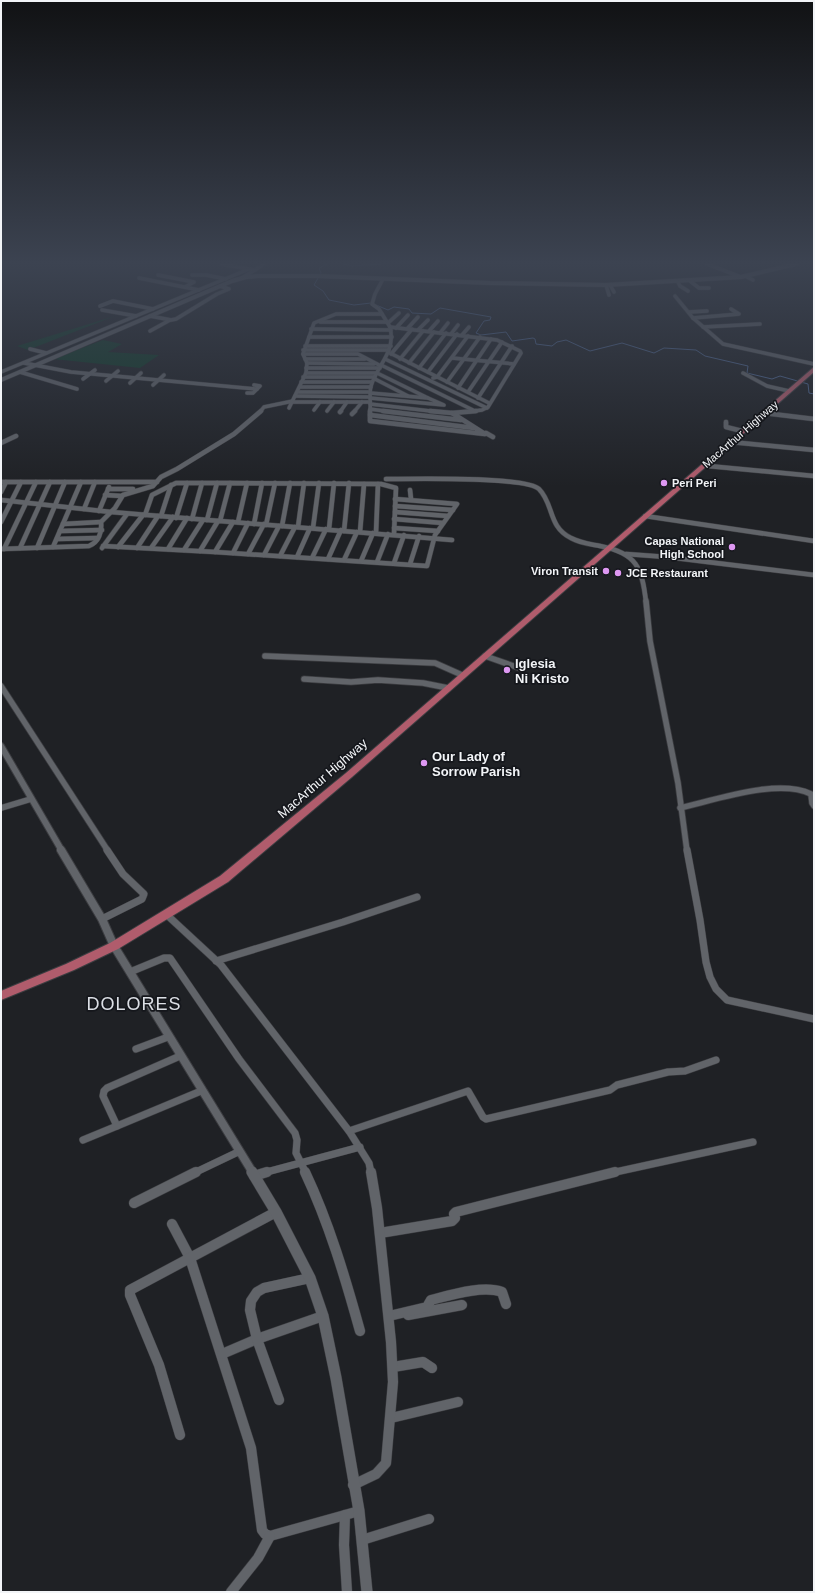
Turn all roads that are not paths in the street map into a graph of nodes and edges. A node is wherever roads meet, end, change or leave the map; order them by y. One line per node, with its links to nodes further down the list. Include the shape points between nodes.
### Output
1 (99, 338): 16 (street)
2 (308, 338): 17 (street)
3 (377, 338): 15 (street)
4 (403, 338): 22 (street)
5 (417, 338): 28 (street)
6 (429, 338): 34 (street)
7 (442, 338): 41 (street)
8 (454, 338): 48 (street)
9 (466, 338): 24 (street)
10 (479, 338): 29 (street)
11 (487, 338): 14 (street)
12 (716, 338): 38 (street, via 723,344)
13 (82, 339): 16 (street); 23 (street)
14 (491, 339): 18 (street); 30 (street)
15 (392, 340): 17 (street); 21 (street); 22 (street)
16 (93, 341): 39 (street)
17 (307, 342): 21 (street)
18 (502, 342): 19 (street); 31 (street)
19 (512, 346): 35 (street); 37 (street, via 521,353)
20 (30, 349): 23 (street)
21 (304, 350): 22 (street); 25 (street); 26 (street, via 358,354)
22 (390, 352): 27 (street); 28 (street)
23 (46, 353): 32 (street)
24 (452, 358): 29 (street); 56 (street)
25 (305, 359): 26 (street); 33 (street)
26 (366, 359): 36 (street)
27 (385, 359): 40 (street); 64 (street)
28 (400, 359): 34 (street)
29 (464, 359): 30 (street); 69 (street)
30 (477, 360): 31 (street); 80 (street)
31 (489, 361): 35 (street); 87 (street)
32 (24, 363): 39 (street); 46 (street)
33 (307, 363): 36 (street); 44 (street)
34 (409, 363): 41 (street)
35 (501, 363): 37 (street); 93 (street)
36 (375, 364): 40 (street)
37 (514, 364): 100 (street)
38 (814, 364)
39 (36, 365): 47 (street); 52 (street, via 65,372)
40 (381, 366): 44 (street); 50 (street); 71 (street)
41 (419, 368): 48 (street)
42 (814, 369): 84 (highway, MacArthur Highway)
43 (95, 370): 52 (street)
44 (306, 370): 50 (street); 55 (street)
45 (118, 371): 54 (street)
46 (1, 372)
47 (20, 372): 61 (street); 81 (street)
48 (428, 372): 56 (street)
49 (141, 373): 57 (street)
50 (377, 373): 60 (street); 75 (street)
51 (743, 373): 84 (street, via 767,386)
52 (90, 374): 54 (street); 59 (street)
53 (164, 375): 62 (street)
54 (113, 376): 57 (street); 65 (street)
55 (303, 377): 60 (street); 68 (street)
56 (437, 377): 64 (street); 69 (street)
57 (136, 378): 62 (street); 70 (street)
58 (186, 378): 66 (street)
59 (83, 379)
60 (374, 379): 68 (street); 79 (street); 91 (street)
61 (1, 380)
62 (159, 380): 66 (street); 73 (street)
63 (210, 380): 72 (street)
64 (428, 380): 71 (street); 104 (street)
65 (106, 381)
66 (182, 382): 72 (street); 76 (street)
67 (234, 382): 77 (street)
68 (301, 382): 78 (street)
69 (447, 382): 80 (street)
70 (130, 383)
71 (417, 383): 75 (street); 108 (street)
72 (206, 384): 77 (street); 82 (street)
73 (153, 385)
74 (254, 385): 83 (street, via 260,386)
75 (405, 386): 92 (street)
76 (177, 387)
77 (229, 387): 83 (street); 85 (street)
78 (300, 387): 79 (street); 86 (street)
79 (371, 387): 90 (street)
80 (458, 388): 87 (street)
81 (77, 389)
82 (201, 389)
83 (257, 389): 88 (street)
84 (789, 391): 112 (highway, MacArthur Highway)
85 (224, 392)
86 (298, 392): 89 (street); 90 (street)
87 (468, 392): 93 (street)
88 (247, 393)
89 (295, 396): 90 (street); 94 (street)
90 (370, 397): 91 (street); 99 (street); 101 (street); 105 (street); 110 (street)
91 (411, 397): 92 (street)
92 (428, 398): 101 (street)
93 (478, 398): 100 (street)
94 (292, 402): 95 (street); 102 (street); 139 (street, via 264,407 234,434)
95 (306, 402): 96 (street); 103 (street)
96 (320, 402): 97 (street); 106 (street)
97 (334, 402): 98 (street); 107 (street)
98 (347, 402): 99 (street); 109 (street)
99 (362, 402): 113 (street)
100 (489, 403): 104 (street)
101 (444, 405): 111 (street)
102 (289, 408)
103 (301, 408)
104 (487, 408): 108 (street)
105 (370, 409): 114 (street); 116 (street)
106 (314, 410)
107 (327, 411)
108 (474, 411): 111 (street)
109 (340, 412)
110 (452, 413): 111 (street); 116 (street)
111 (458, 413)
112 (764, 413): 115 (street); 119 (highway, MacArthur Highway)
113 (352, 414)
114 (370, 415): 118 (street); 120 (street, via 371,422)
115 (814, 419)
116 (464, 421): 118 (street)
117 (726, 422): 119 (street, via 726,427)
118 (477, 428): 120 (street)
119 (742, 431): 123 (highway, MacArthur Highway)
120 (486, 433): 122 (street)
121 (16, 436): 124 (street)
122 (493, 437)
123 (731, 442): 125 (highway, MacArthur Highway); 126 (street)
124 (1, 444)
125 (725, 447): 127 (highway, via 724,452); 128 (highway, MacArthur Highway)
126 (814, 450)
127 (708, 466): 128 (highway); 129 (street)
128 (691, 476): 181 (highway, MacArthur Highway)
129 (814, 476)
130 (386, 479): 214 (street, via 484,479 534,486 540,489 563,534 574,540)
131 (4, 482): 132 (street); 158 (street)
132 (21, 482): 133 (street); 166 (street)
133 (36, 482): 134 (street); 167 (street)
134 (50, 482): 135 (street); 168 (street)
135 (65, 482): 136 (street); 169 (street)
136 (80, 482): 137 (street); 171 (street)
137 (95, 482): 138 (street); 172 (street)
138 (110, 482): 139 (street); 155 (street)
139 (157, 482): 156 (street)
140 (188, 483): 141 (street); 154 (street); 182 (street)
141 (202, 483): 142 (street); 183 (street)
142 (217, 483): 143 (street); 185 (street)
143 (230, 483): 144 (street); 186 (street)
144 (247, 483): 145 (street); 189 (street)
145 (262, 483): 146 (street); 190 (street)
146 (275, 483): 147 (street); 193 (street)
147 (290, 483): 148 (street); 194 (street)
148 (304, 483): 149 (street); 195 (street)
149 (319, 483): 150 (street); 196 (street)
150 (334, 483): 151 (street); 198 (street)
151 (349, 483): 152 (street); 200 (street)
152 (364, 484): 153 (street); 203 (street)
153 (378, 484): 162 (street, via 396,488); 204 (street)
154 (171, 485): 178 (street, via 152,495); 179 (street)
155 (108, 489): 156 (street); 160 (street)
156 (142, 489): 161 (street)
157 (410, 490): 163 (street)
158 (1, 492)
159 (426, 493): 165 (street)
160 (105, 495): 161 (street); 174 (street)
161 (122, 496): 175 (street, via 116,508)
162 (395, 499): 163 (street); 170 (street)
163 (411, 499): 165 (street)
164 (1, 500): 166 (street)
165 (425, 500): 173 (street, via 456,503)
166 (11, 501): 167 (street); 187 (street)
167 (26, 503): 168 (street); 221 (street)
168 (39, 504): 169 (street); 217 (street)
169 (55, 506): 171 (street); 218 (street)
170 (395, 506): 173 (street); 176 (street)
171 (70, 508): 172 (street); 192 (street)
172 (84, 509): 174 (street)
173 (453, 510): 180 (street)
174 (99, 511): 175 (street)
175 (110, 512): 177 (street); 188 (street)
176 (395, 512): 180 (street); 184 (street)
177 (127, 514): 178 (street); 216 (street, via 102,547)
178 (144, 515): 179 (street); 216 (street)
179 (160, 516): 182 (street); 219 (street)
180 (448, 516): 191 (street)
181 (645, 516): 213 (street); 214 (highway, MacArthur Highway)
182 (175, 517): 183 (street); 220 (street)
183 (190, 519): 185 (street); 222 (street)
184 (394, 519): 191 (street); 197 (street)
185 (205, 520): 186 (street); 223 (street)
186 (219, 521): 189 (street); 224 (street)
187 (1, 522)
188 (101, 522): 192 (street); 199 (street)
189 (236, 522): 190 (street); 225 (street)
190 (251, 523): 193 (street); 226 (street)
191 (443, 523): 202 (street)
192 (63, 524): 201 (street)
193 (265, 524): 194 (street); 227 (street)
194 (281, 526): 195 (street); 229 (street)
195 (296, 527): 196 (street); 230 (street)
196 (311, 528): 198 (street); 231 (street)
197 (394, 528): 202 (street); 206 (street)
198 (327, 529): 200 (street); 232 (street)
199 (102, 530): 201 (street); 209 (street)
200 (342, 530): 203 (street); 233 (street)
201 (60, 531): 211 (street)
202 (438, 531): 210 (street)
203 (358, 532): 204 (street); 234 (street)
204 (374, 533): 205 (street); 235 (street)
205 (388, 534): 206 (street); 236 (street)
206 (394, 534): 207 (street)
207 (404, 535): 208 (street); 237 (street)
208 (419, 536): 210 (street); 238 (street)
209 (98, 538): 211 (street); 215 (street, via 89,546)
210 (434, 538): 212 (street); 238 (street, via 427,566)
211 (57, 539): 215 (street)
212 (452, 540)
213 (814, 541)
214 (609, 546): 228 (street); 241 (highway, MacArthur Highway)
215 (53, 547): 218 (street)
216 (118, 547): 219 (street)
217 (20, 548): 218 (street); 221 (street)
218 (37, 548)
219 (137, 548): 220 (street)
220 (152, 548): 222 (street)
221 (2, 549)
222 (168, 550): 223 (street)
223 (184, 550): 224 (street)
224 (200, 552): 225 (street)
225 (215, 552): 226 (street)
226 (233, 553): 227 (street)
227 (248, 554): 229 (street)
228 (626, 554): 239 (street); 251 (street, via 640,569)
229 (264, 555): 230 (street)
230 (280, 556): 231 (street)
231 (297, 557): 232 (street)
232 (312, 558): 233 (street)
233 (328, 559): 234 (street)
234 (344, 560): 235 (street)
235 (361, 561): 236 (street)
236 (377, 562): 237 (street)
237 (394, 563): 238 (street)
238 (410, 564)
239 (814, 575)
240 (265, 656): 243 (street, via 435,664)
241 (485, 656): 242 (street); 243 (highway, MacArthur Highway)
242 (522, 669)
243 (462, 675): 246 (highway, MacArthur Highway)
244 (304, 679): 246 (street, via 351,682 378,680 423,683)
245 (1, 686): 254 (street, via 123,874 144,894 142,899)
246 (448, 688): 253 (highway, MacArthur Highway, via 257,853 224,879)
247 (1, 746): 248 (street)
248 (31, 799): 250 (street); 254 (street)
249 (814, 806): 251 (street, via 809,792 803,789 781,788)
250 (1, 808)
251 (680, 808): 259 (street, via 706,966 717,991 735,1003)
252 (417, 897): 256 (street)
253 (167, 915): 255 (highway, MacArthur Highway); 256 (street)
254 (102, 919): 255 (street)
255 (114, 946): 257 (street); 258 (highway, MacArthur Highway)
256 (216, 961): 266 (street)
257 (130, 972): 260 (street); 271 (street, via 170,958 239,1059 295,1133 295,1149)
258 (1, 996)
259 (814, 1019)
260 (168, 1037): 261 (street); 262 (street)
261 (136, 1049)
262 (180, 1056): 264 (street); 265 (street, via 104,1091 103,1096)
263 (716, 1060): 266 (street, via 685,1070 617,1085 610,1090 486,1119 468,1092)
264 (201, 1091): 265 (street); 270 (street)
265 (117, 1126): 267 (street)
266 (349, 1131): 269 (street)
267 (83, 1140)
268 (753, 1142): 276 (street, via 586,1179 456,1212 452,1221)
269 (360, 1147): 271 (street); 276 (street, via 370,1167)
270 (238, 1152): 272 (street); 273 (street)
271 (301, 1164): 272 (street); 283 (street, via 318,1200 343,1271)
272 (254, 1176): 274 (street)
273 (134, 1203)
274 (276, 1212): 277 (street); 278 (street)
275 (172, 1224): 277 (street)
276 (380, 1233): 282 (street)
277 (190, 1258): 285 (street); 291 (street, via 130,1290 159,1365)
278 (310, 1278): 281 (street); 284 (street, via 264,1288 257,1292 251,1301 250,1310)
279 (506, 1304): 282 (street, via 502,1292 494,1289 431,1300 427,1307)
280 (462, 1305): 282 (street)
281 (322, 1316): 284 (street); 292 (street, via 336,1378)
282 (390, 1317): 286 (street)
283 (360, 1331)
284 (257, 1339): 285 (street); 288 (street)
285 (222, 1354): 296 (street, via 251,1448 262,1530)
286 (392, 1366): 287 (street, via 423,1362); 290 (street)
287 (432, 1368)
288 (279, 1400)
289 (458, 1402): 290 (street)
290 (391, 1418): 292 (street, via 383,1470)
291 (180, 1435)
292 (353, 1485): 293 (street)
293 (359, 1511): 294 (street); 297 (street)
294 (345, 1515): 296 (street); 299 (street)
295 (429, 1518): 297 (street)
296 (270, 1536): 298 (street, via 258,1558)
297 (362, 1540): 300 (street)
298 (231, 1592)
299 (347, 1592)
300 (367, 1592)

